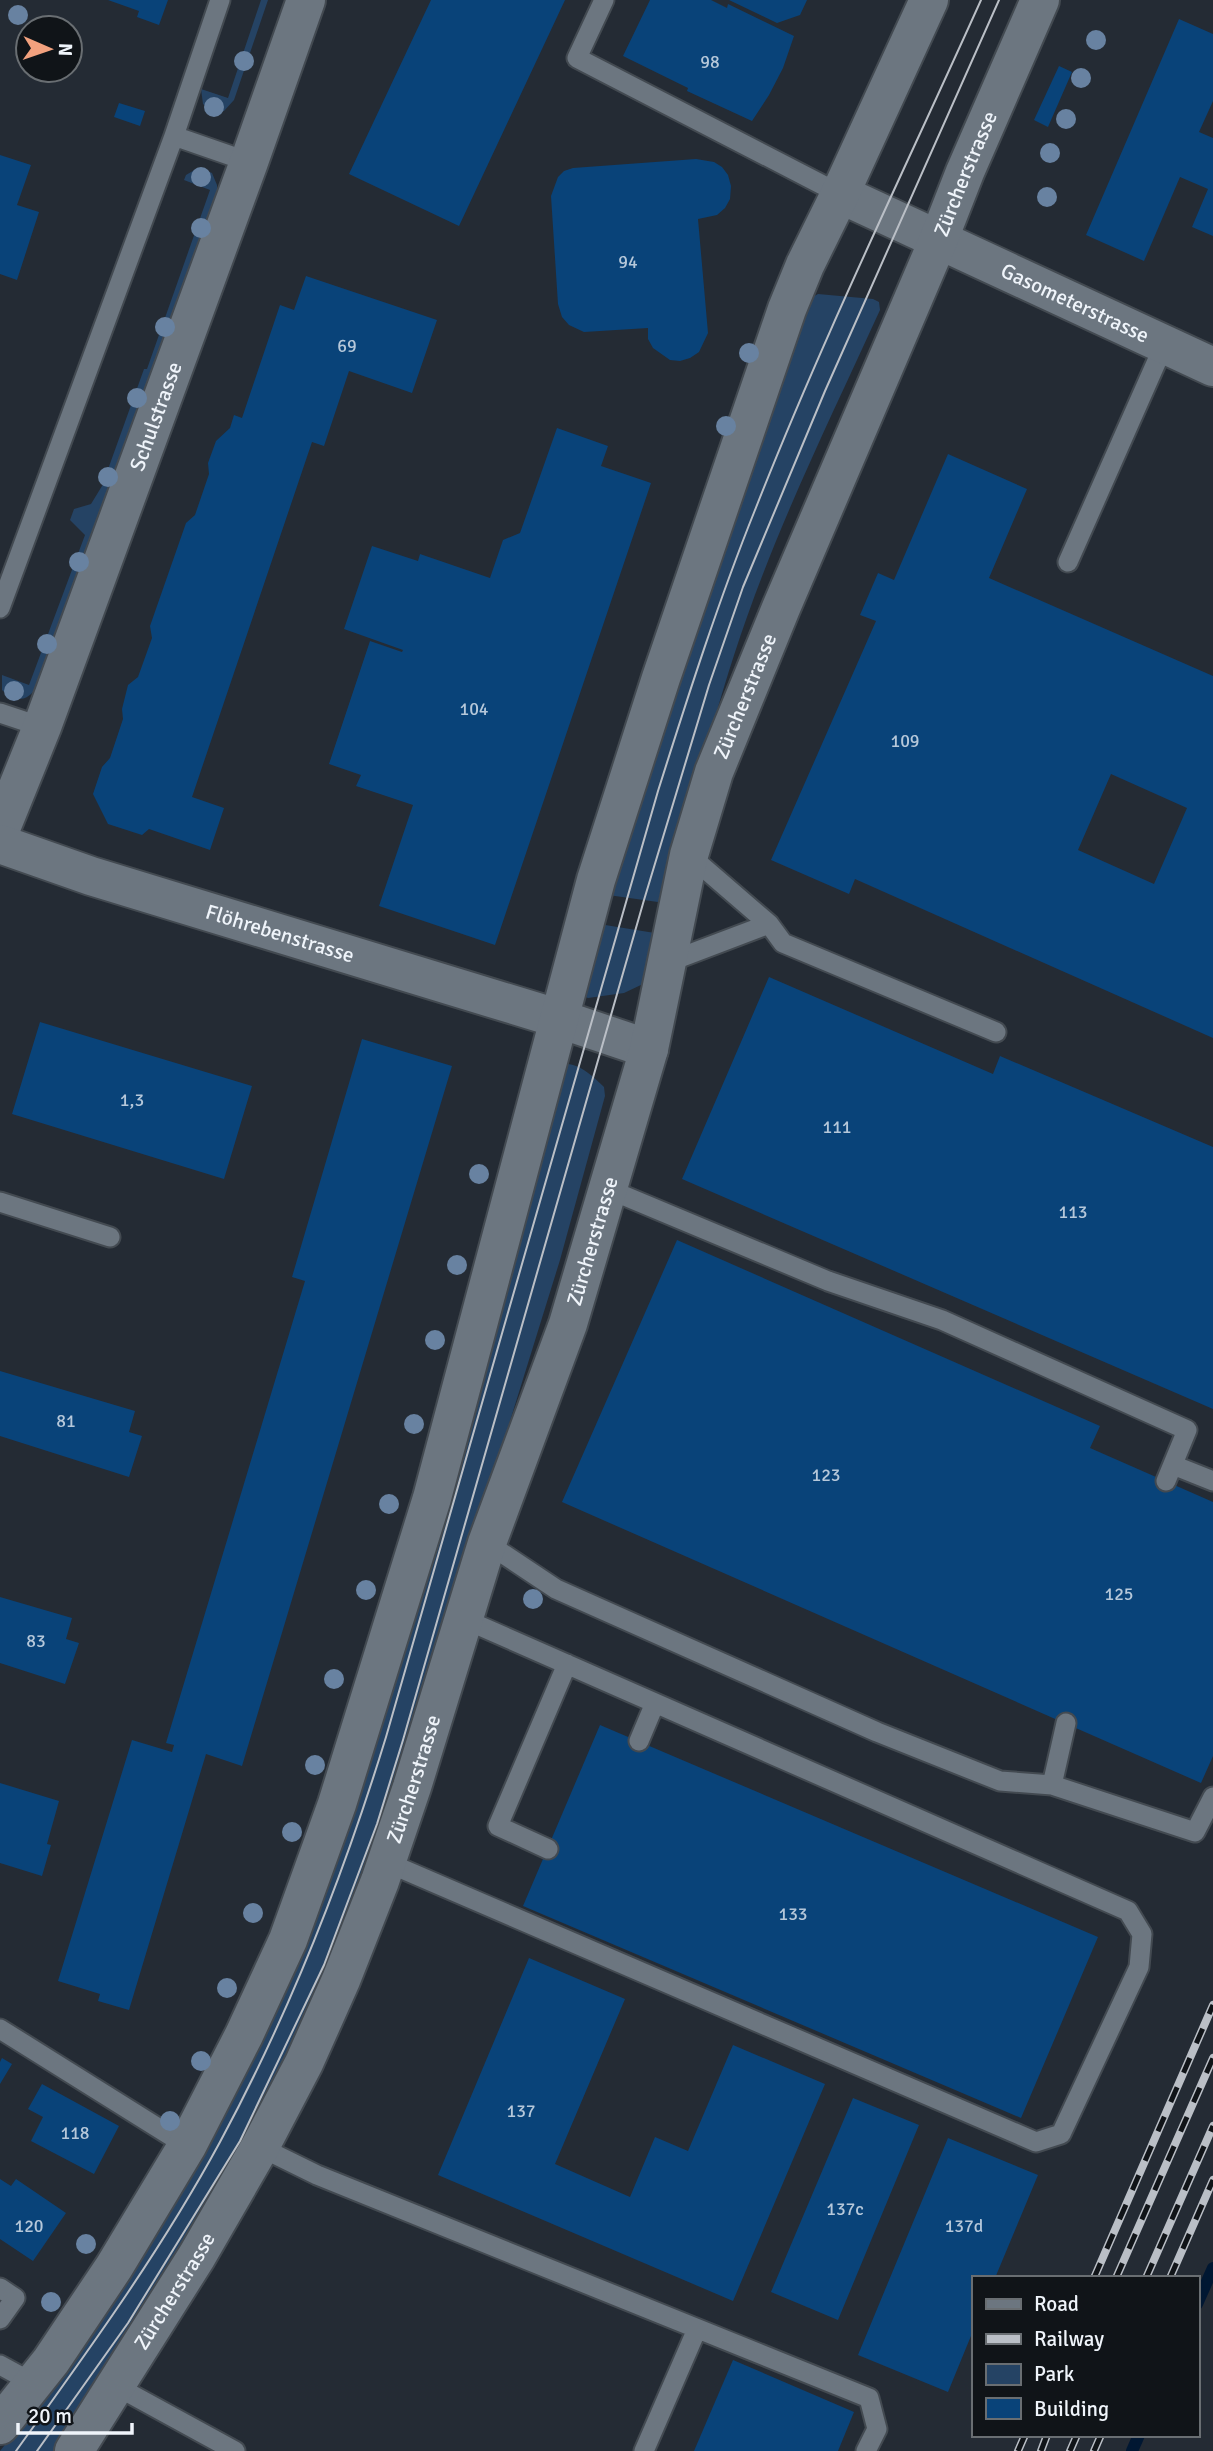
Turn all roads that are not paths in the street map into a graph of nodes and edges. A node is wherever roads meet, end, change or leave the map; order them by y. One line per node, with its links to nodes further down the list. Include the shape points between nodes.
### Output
1 (220, 0): 6 (lane)
2 (306, 0): 7 (main road, Schulstrasse)
3 (604, 0): 8 (lane, via 576,58)
4 (929, 0): 8 (main road)
5 (1040, 0): 9 (main road, Zürcherstrasse)
6 (174, 136): 7 (lane); 13 (lane)
7 (249, 162): 15 (main road, Schulstrasse)
8 (840, 194): 9 (main road, Gasometerstrasse); 21 (main road, via 787,309 674,640 600,867)
9 (938, 241): 10 (main road, Gasometerstrasse); 18 (main road, Zürcherstrasse, via 714,772)
10 (1164, 345): 11 (main road, Gasometerstrasse); 12 (lane)
11 (1213, 367)
12 (1068, 562)
13 (0, 608)
14 (0, 713): 15 (lane)
15 (42, 727): 16 (main road, Schulstrasse)
16 (0, 831)
17 (0, 844): 21 (main road, Flöhrebenstrasse, via 103,880)
18 (689, 855): 19 (lane); 20 (main road, Zürcherstrasse)
19 (769, 924): 20 (lane); 22 (lane, via 783,943)
20 (666, 963): 23 (main road, Zürcherstrasse)
21 (559, 1019): 23 (main road, Flöhrebenstrasse); 39 (main road, via 432,1498 337,1804 288,1940)
22 (996, 1032)
23 (649, 1049): 24 (main road, Zürcherstrasse)
24 (608, 1189): 27 (lane, via 828,1282 942,1320 1187,1430 1169,1473); 28 (main road, Zürcherstrasse, via 568,1324)
25 (0, 1202): 26 (lane)
26 (110, 1237)
27 (1213, 1481)
28 (486, 1543): 29 (main road, Zürcherstrasse); 34 (lane, via 556,1589 877,1732 1000,1781)
29 (464, 1619): 30 (lane); 37 (main road, Zürcherstrasse)
30 (567, 1664): 31 (lane); 36 (lane, via 498,1826)
31 (655, 1703): 33 (lane); 37 (lane, via 1128,1911 1142,1934 1139,1967 1061,2134 1036,2142 558,1928)
32 (1066, 1723): 34 (lane)
33 (639, 1741)
34 (1052, 1785): 35 (lane, via 1195,1832)
35 (1213, 1797)
36 (548, 1849)
37 (386, 1862): 40 (main road, Zürcherstrasse, via 341,1980)
38 (0, 2029): 39 (lane)
39 (187, 2146): 45 (main road, via 114,2267)
40 (260, 2147): 43 (lane, via 317,2175); 46 (main road, Zürcherstrasse)
41 (0, 2288): 42 (lane, via 15,2298)
42 (0, 2319)
43 (697, 2329): 50 (lane); 51 (lane, via 869,2398 877,2429)
44 (0, 2365): 45 (lane)
45 (33, 2384): 47 (main road)
46 (116, 2386): 48 (main road, Zürcherstrasse); 49 (lane)
47 (0, 2425)
48 (74, 2451)
49 (235, 2451)
50 (644, 2451)
51 (866, 2451)

